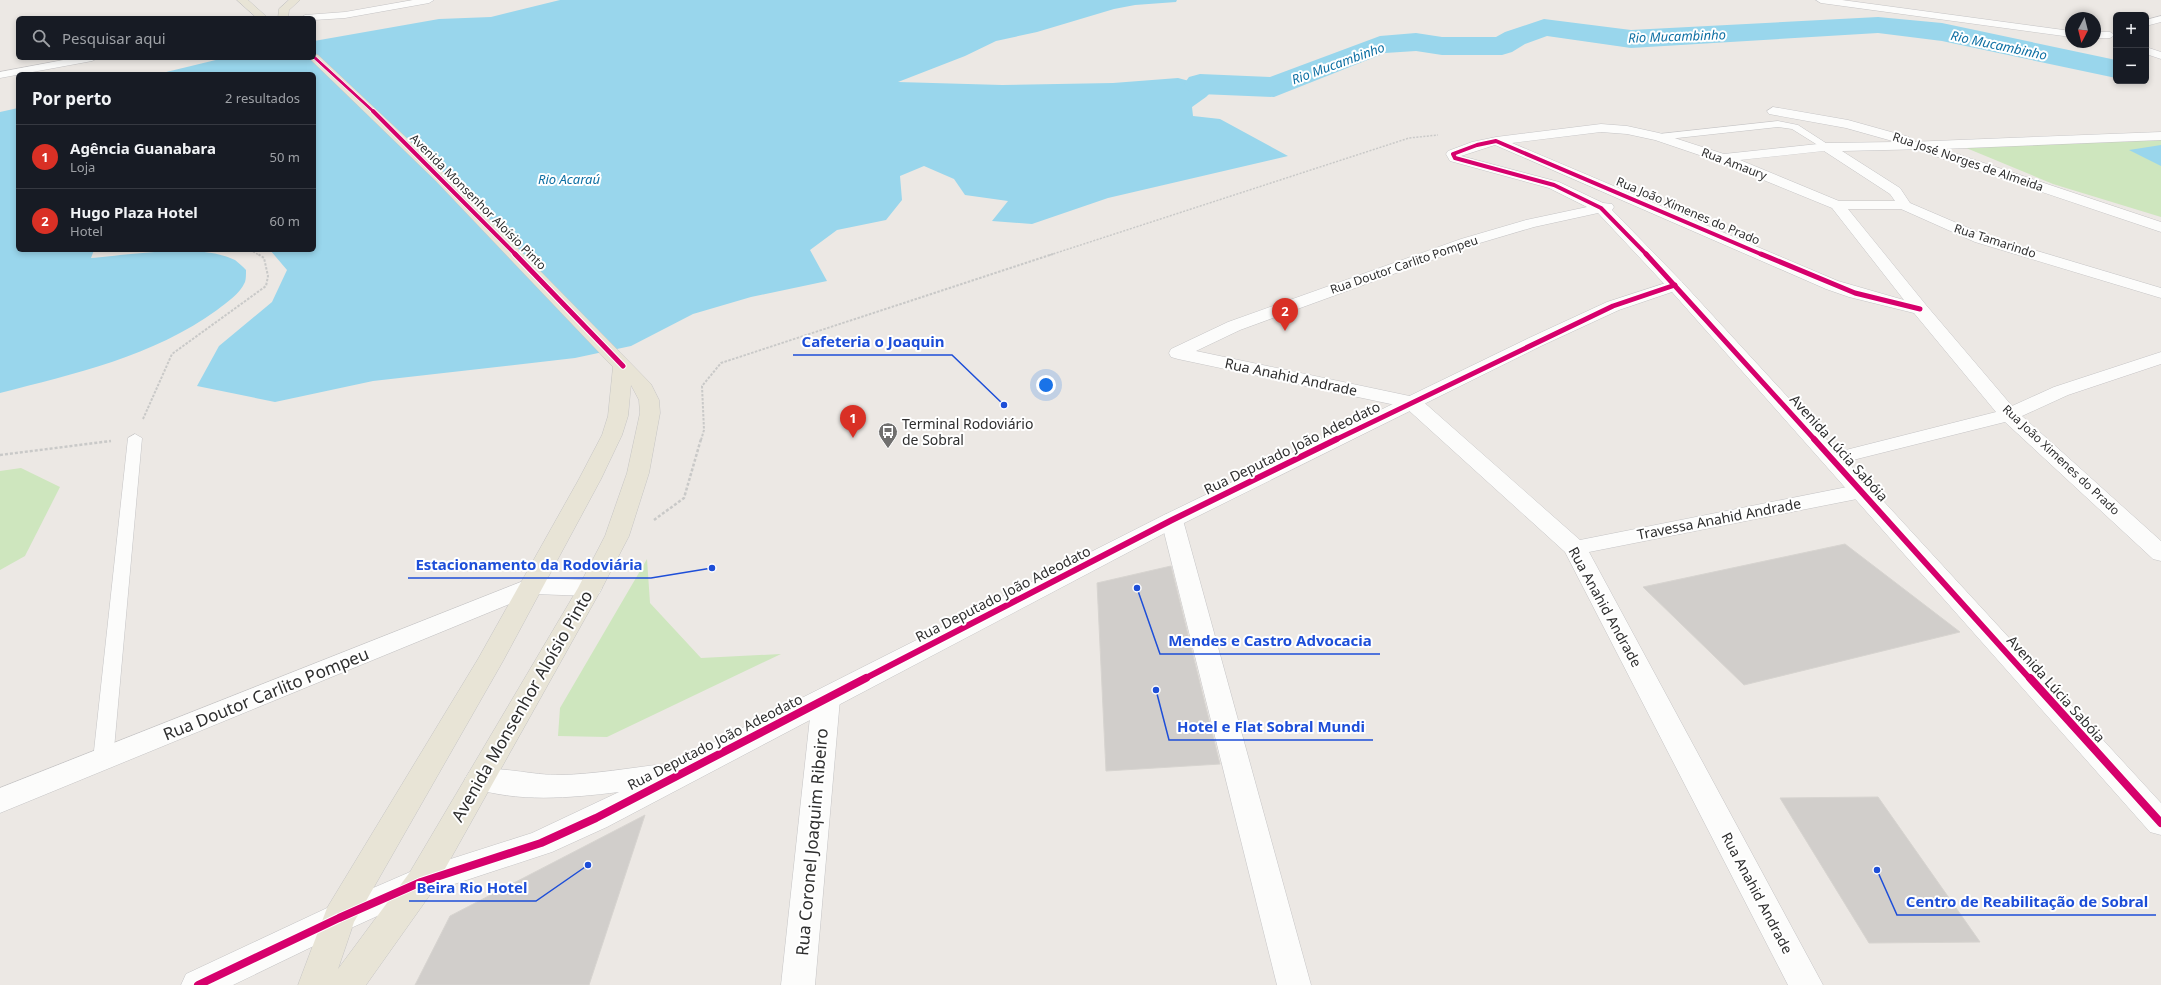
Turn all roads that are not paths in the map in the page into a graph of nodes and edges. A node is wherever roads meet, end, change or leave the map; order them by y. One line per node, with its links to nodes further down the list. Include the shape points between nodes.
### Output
1 (242, 0): 5 (main road)
2 (429, 0): 8 (street, via 345,15)
3 (1821, 0): 9 (street)
4 (292, 2): 6 (main road, via 284,9); 7 (street)
5 (261, 16)
6 (282, 16)
7 (299, 16)
8 (316, 16)
9 (2065, 33)
10 (2101, 35): 11 (street)
11 (2113, 35)
12 (2149, 51): 13 (street)
13 (2161, 56)
14 (316, 59): 36 (main road, Avenida Monsenhor Aloísio Pinto, via 367,105)
15 (81, 60): 17 (street)
16 (16, 72): 18 (street)
17 (16, 72)
18 (0, 75)
19 (1772, 111): 23 (street, Rua José Norges de Almeida, via 1848,124)
20 (2161, 136): 23 (street)
21 (1659, 137): 22 (street, Rua Amaury, via 1627,130 1601,128); 24 (lane, via 1778,124 1795,127); 25 (street, Rua Amaury)
22 (1496, 141): 26 (street, Rua João Ximenes do Prado); 29 (street, Avenida Lúcia Sabóia, via 1453,154 1455,158 1554,185)
23 (1920, 146): 24 (street); 30 (street, Rua José Norges de Almeida)
24 (1827, 147): 25 (street); 28 (street, via 1895,191 1904,201)
25 (1722, 158): 27 (street, Rua Amaury)
26 (1637, 201): 29 (street, Rua Doutor Carlito Pompeu); 33 (street, Rua João Ximenes do Prado, via 1855,293)
27 (1837, 205): 28 (street); 33 (street, Rua Amaury)
28 (1903, 205): 32 (street, Rua Tamarindo, via 1982,239)
29 (1601, 208): 31 (street, Avenida Lúcia Sabóia); 34 (street, Rua Doutor Carlito Pompeu, via 1531,223 1467,242 1234,326)
30 (2161, 227)
31 (1675, 285): 37 (street, Rua Deputado João Adeodato, via 1614,306); 40 (street, Avenida Lúcia Sabóia)
32 (2161, 293)
33 (1920, 309): 38 (street, Rua João Ximenes do Prado)
34 (1178, 353): 37 (street, Rua Anahid Andrade)
35 (2161, 358): 38 (street, via 2061,391)
36 (623, 366): 45 (main road, via 618,416 612,435); 46 (main road, Avenida Monsenhor Aloísio Pinto, via 644,388 649,400 650,413 638,473 619,530)
37 (1412, 402): 42 (street, Rua Deputado João Adeodato); 43 (street, Rua Anahid Andrade)
38 (2010, 415): 40 (street); 44 (street, Rua João Ximenes do Prado)
39 (135, 438): 48 (lane)
40 (1832, 459): 41 (street, Avenida Lúcia Sabóia)
41 (1862, 491): 43 (street, Travessa Anahid Andrade); 52 (street, Avenida Lúcia Sabóia)
42 (1172, 520): 47 (street, Rua Deputado João Adeodato); 59 (street)
43 (1575, 548): 60 (street, Rua Anahid Andrade)
44 (2161, 554)
45 (531, 586): 46 (street); 48 (street, Rua Doutor Carlito Pompeu); 54 (main road)
46 (590, 588): 50 (main road, Avenida Monsenhor Aloísio Pinto)
47 (826, 699): 49 (street, Rua Deputado João Adeodato); 58 (street, Rua Coronel Joaquim Ribeiro)
48 (103, 760): 51 (street, Rua Doutor Carlito Pompeu)
49 (678, 774): 50 (street, via 561,787); 53 (street, Rua Deputado João Adeodato, via 596,818 541,842)
50 (480, 779): 53 (main road, Avenida Monsenhor Aloísio Pinto)
51 (0, 801)
52 (2161, 823)
53 (421, 882): 54 (street, Rua Deputado João Adeodato); 57 (main road, Avenida Monsenhor Aloísio Pinto)
54 (339, 918): 55 (street, Rua Deputado João Adeodato); 56 (main road)
55 (198, 985)
56 (315, 985)
57 (346, 985)
58 (798, 985)
59 (1294, 985)
60 (1806, 985)

